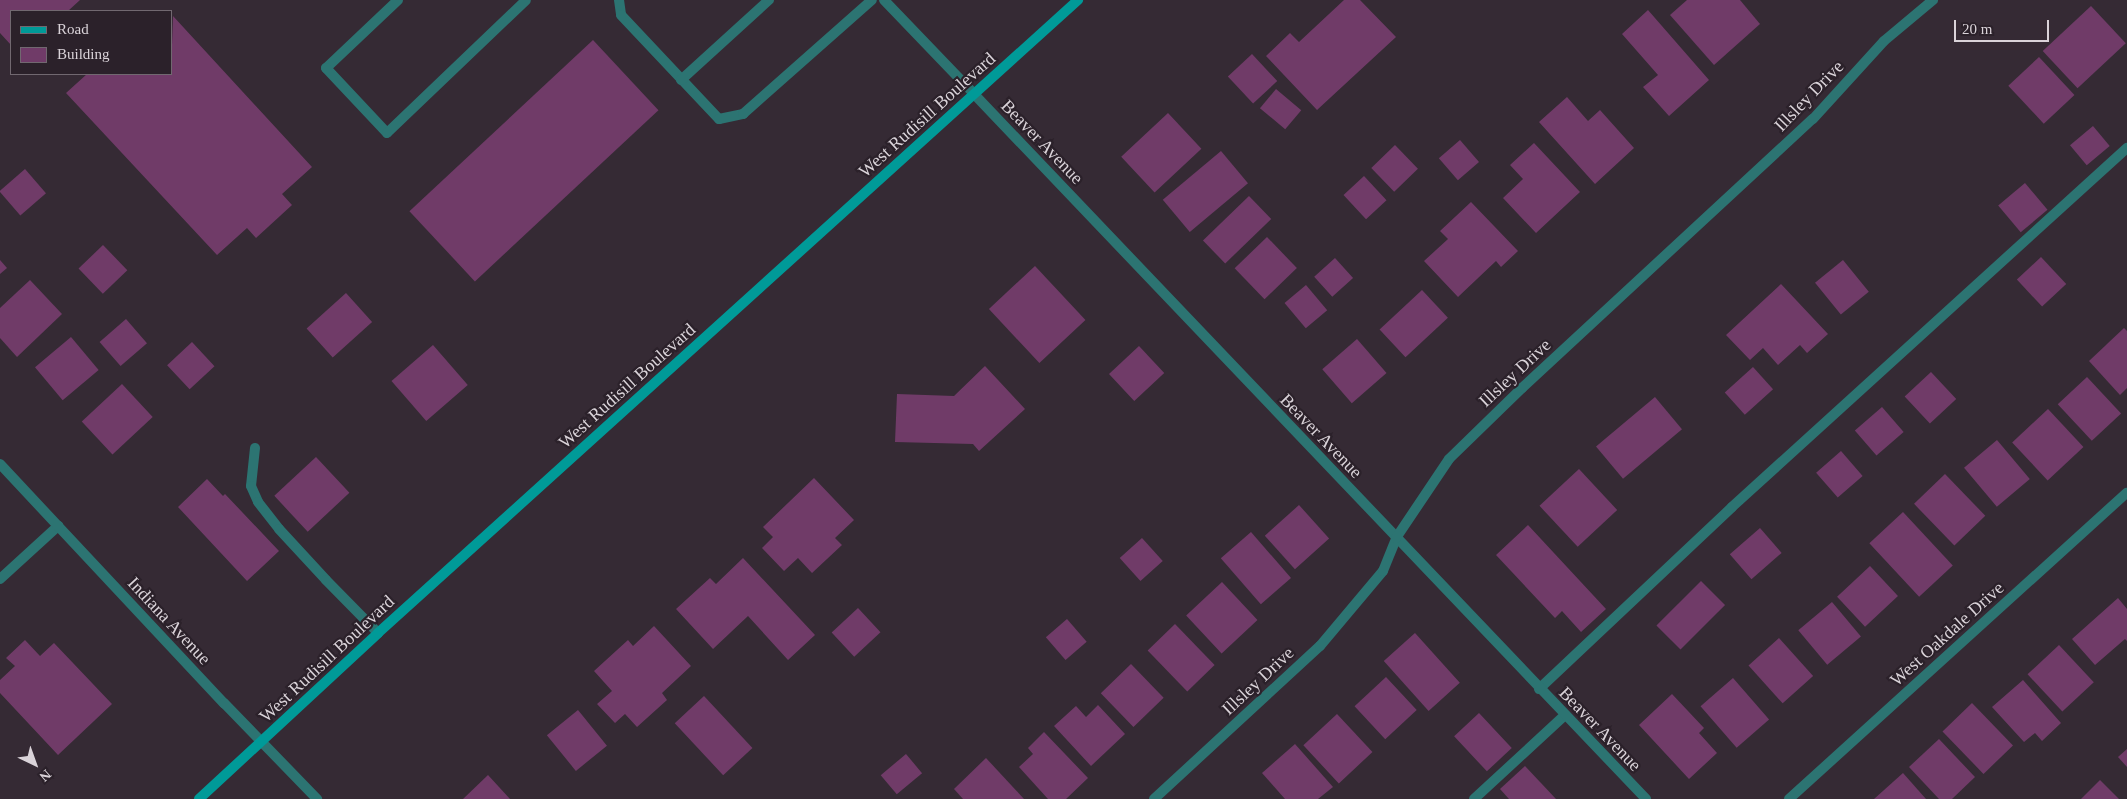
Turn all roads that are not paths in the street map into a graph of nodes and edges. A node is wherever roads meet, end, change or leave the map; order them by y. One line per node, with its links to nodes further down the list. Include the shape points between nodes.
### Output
1 (398, 0): 2 (street, via 326,68 387,133)
2 (526, 0)
3 (619, 0): 9 (street, via 621,15)
4 (769, 0): 9 (street)
5 (872, 0): 9 (street, via 743,114 718,119)
6 (884, 0): 10 (street, Beaver Avenue)
7 (1078, 0): 10 (street, West Rudisill Boulevard)
8 (1933, 0): 16 (street, Illsley Drive, via 1884,41 1813,119 1449,459)
9 (681, 80)
10 (974, 94): 16 (street, Beaver Avenue); 18 (street, West Rudisill Boulevard)
11 (2127, 148): 19 (street, via 1739,500)
12 (255, 448): 18 (street, via 251,486 258,502 319,573)
13 (0, 464): 15 (street, Indiana Avenue)
14 (2127, 493): 27 (street, West Oakdale Drive)
15 (58, 526): 17 (street); 21 (street, Indiana Avenue)
16 (1396, 538): 19 (street, Beaver Avenue); 24 (street, Illsley Drive, via 1383,570 1320,646)
17 (0, 579)
18 (378, 633): 21 (street, West Rudisill Boulevard)
19 (1539, 689): 20 (street, Beaver Avenue)
20 (1564, 716): 25 (street); 26 (street, Beaver Avenue)
21 (262, 742): 22 (street, West Rudisill Boulevard); 23 (street, Indiana Avenue)
22 (199, 799)
23 (317, 799)
24 (1154, 799)
25 (1474, 799)
26 (1646, 799)
27 (1789, 799)

